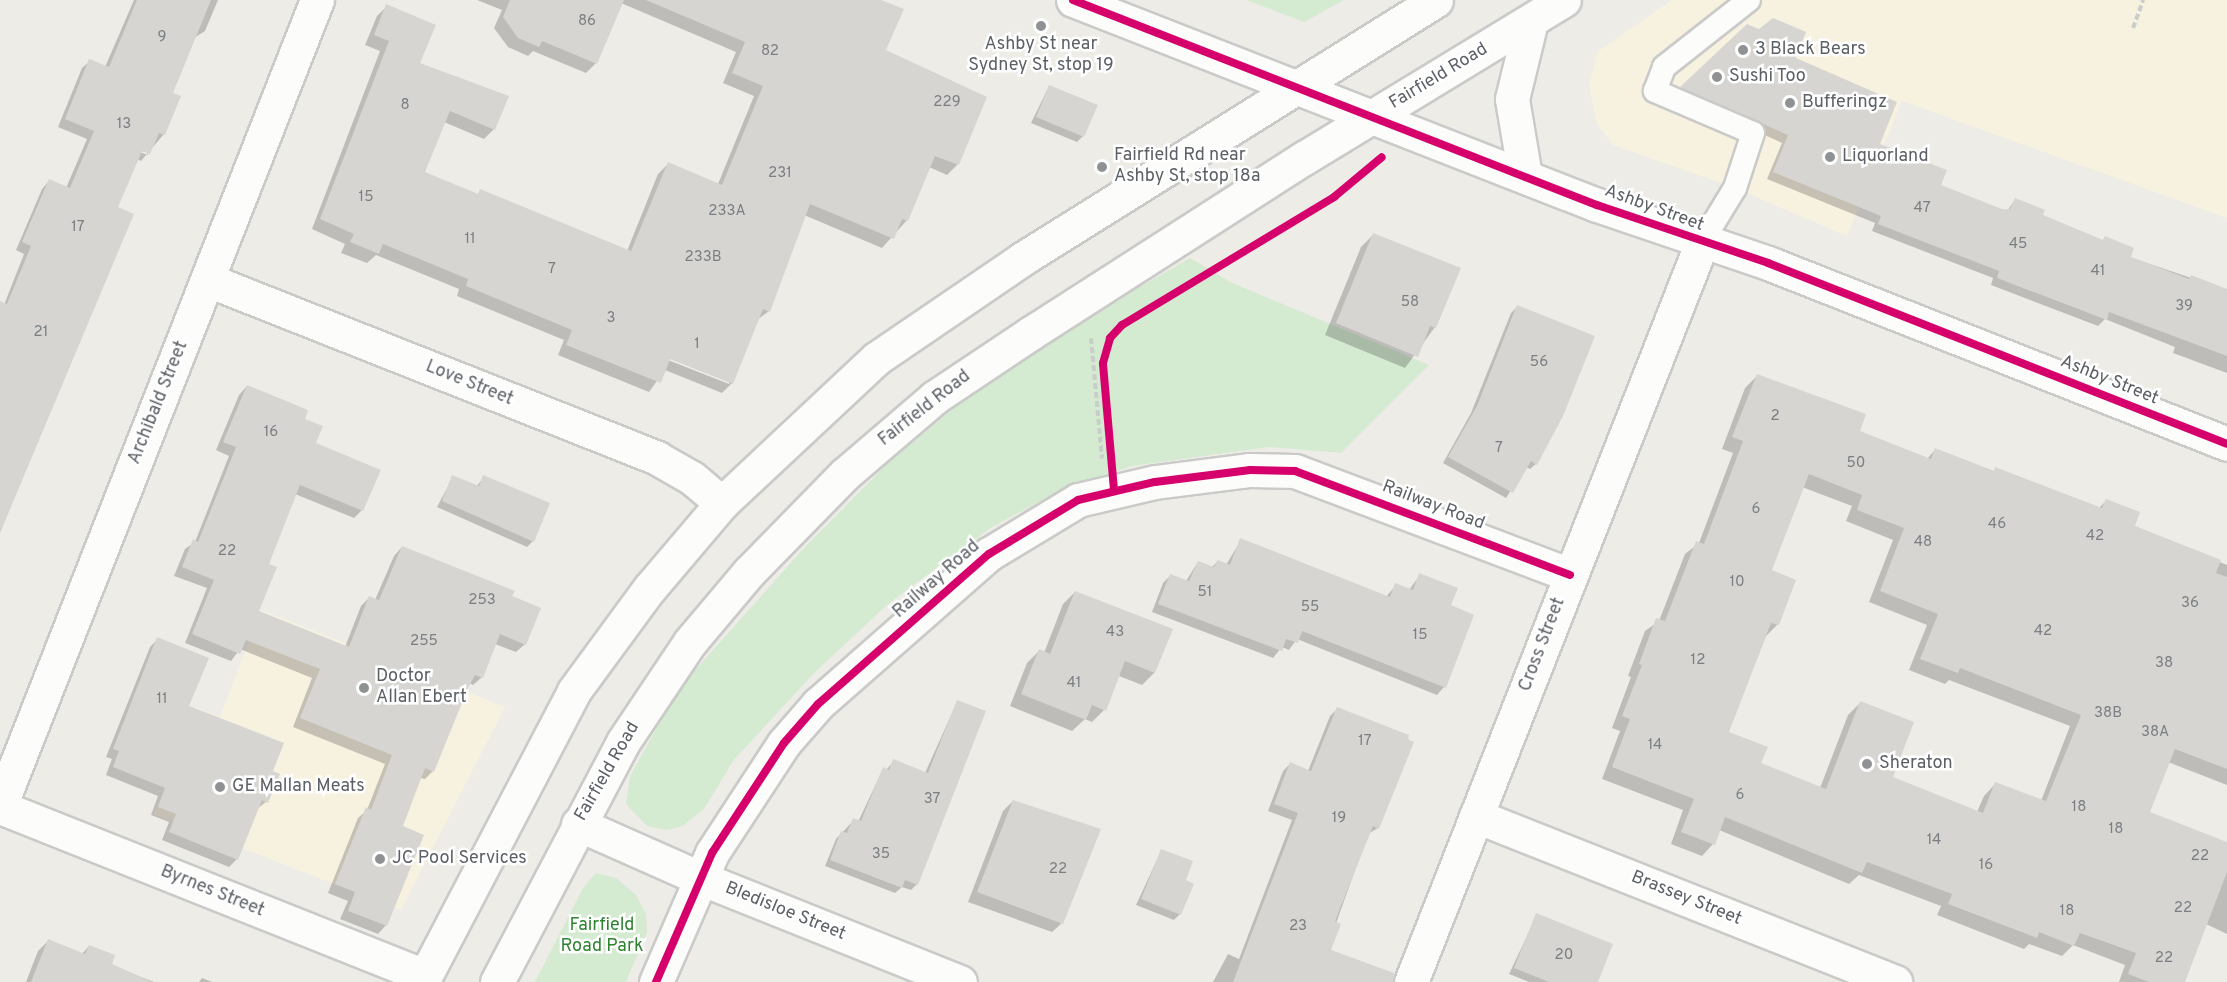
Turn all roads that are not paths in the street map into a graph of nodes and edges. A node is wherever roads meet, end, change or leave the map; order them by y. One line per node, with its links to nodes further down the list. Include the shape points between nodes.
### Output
1 (317, 0): 11 (street, Archibald Street)
2 (1073, 0): 7 (street, Ashby Street)
3 (1436, 0): 7 (street)
4 (1564, 0): 6 (street, Fairfield Road)
5 (1749, 0): 10 (lane, via 1664,67 1655,91 1753,133 1735,188)
6 (1530, 21): 8 (street, Fairfield Road); 9 (street, via 1512,99)
7 (1294, 88): 8 (street, Ashby Street); 13 (street, via 1022,259 877,358)
8 (1373, 117): 9 (street, Ashby Street); 17 (street, Fairfield Road, via 935,397 845,474 749,572 690,642 623,742)
9 (1525, 176): 10 (street, Ashby Street)
10 (1702, 242): 12 (street, Ashby Street, via 1768,263); 14 (street, Cross Street)
11 (207, 280): 13 (street, Love Street, via 657,458 692,478); 15 (street, Archibald Street)
12 (2227, 444)
13 (722, 503): 19 (street, via 649,588 574,691)
14 (1570, 575): 16 (street, Cross Street); 18 (street, Railway Road, via 1295,471 1108,477 1078,500 989,554 818,704 784,743 736,811)
15 (0, 806): 19 (street, Byrnes Street)
16 (1476, 816): 23 (street, Cross Street); 24 (street, Brassey Street)
17 (578, 824): 18 (street, Bledisloe Street); 20 (street, Fairfield Road)
18 (700, 879): 21 (street, Railway Road); 22 (street, Bledisloe Street)
19 (424, 979)
20 (497, 982)
21 (656, 982)
22 (960, 982)
23 (1411, 982)
24 (1895, 982)

